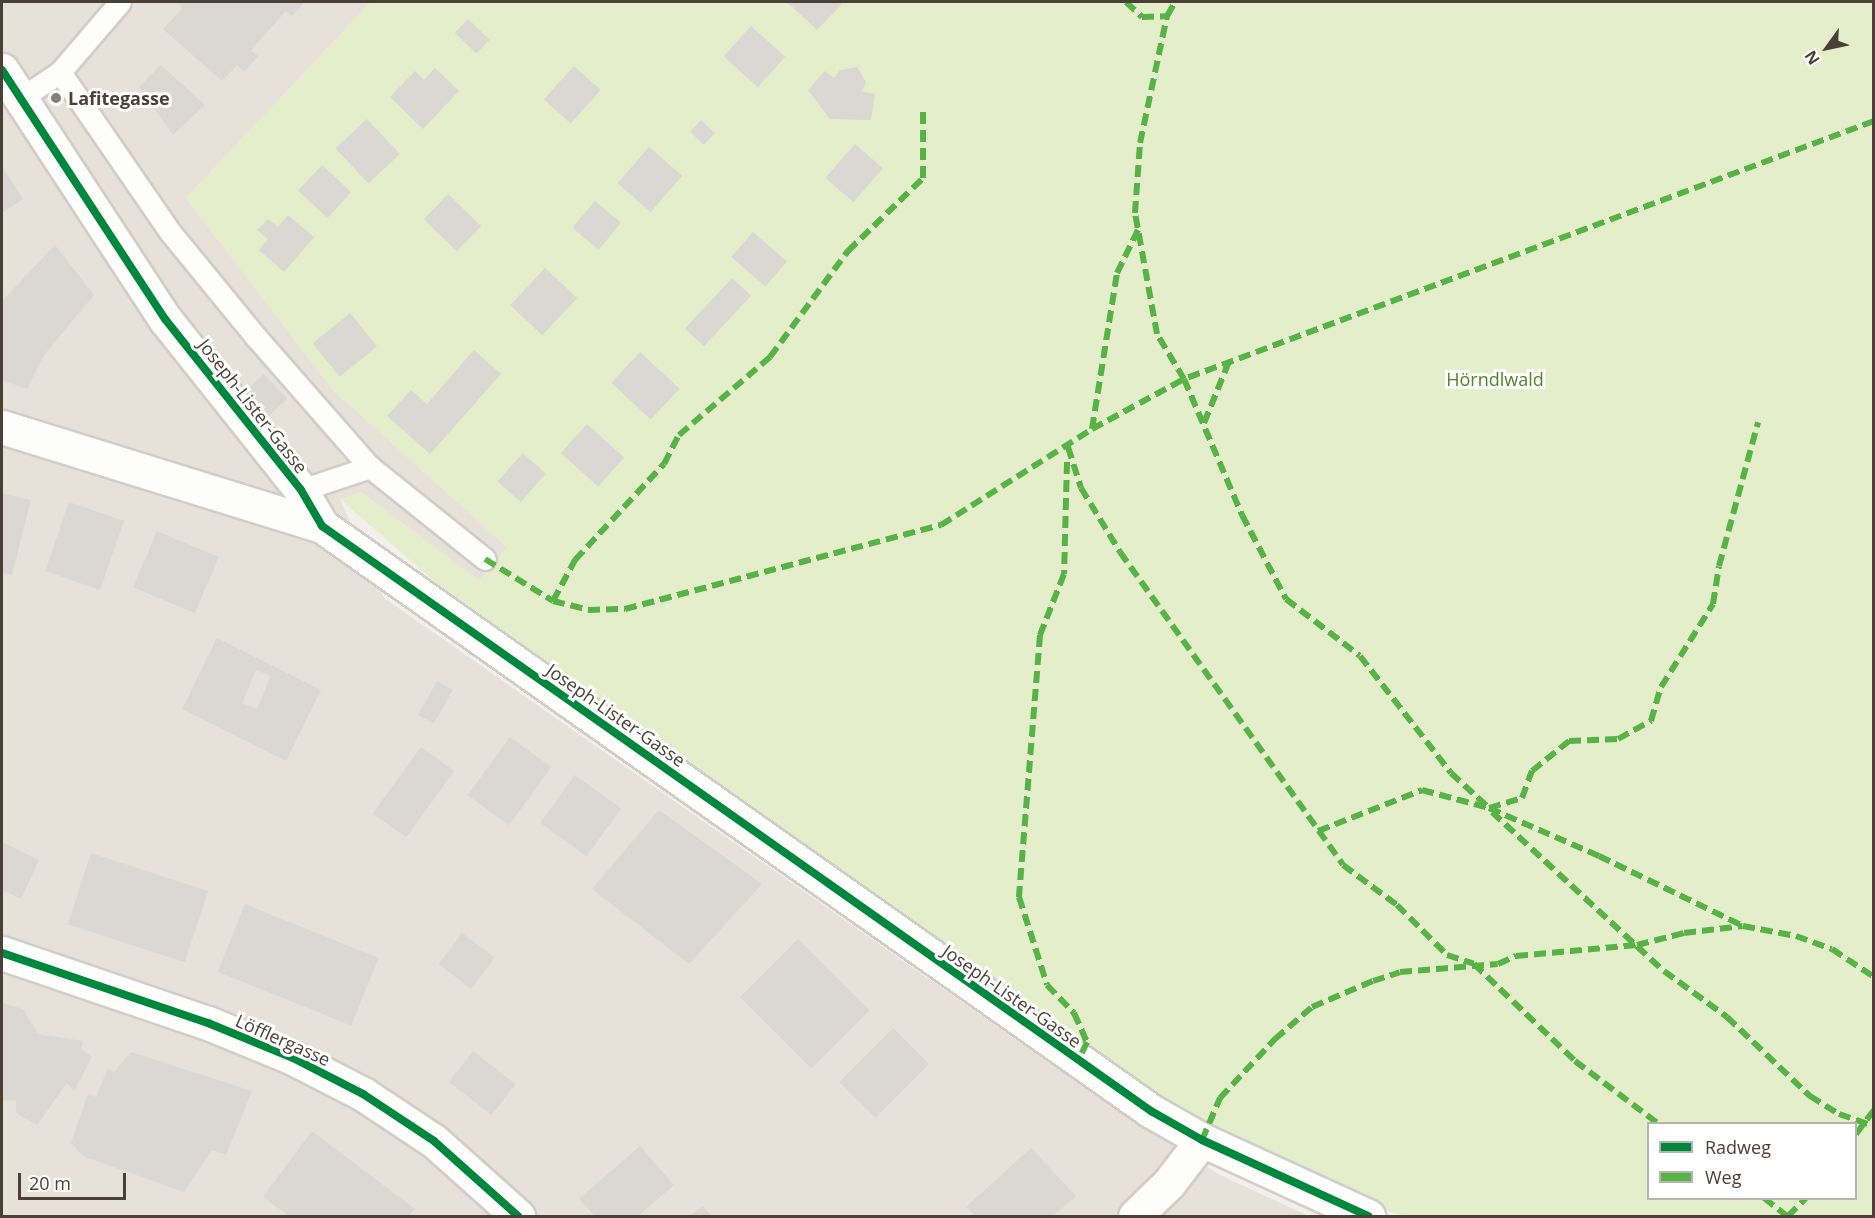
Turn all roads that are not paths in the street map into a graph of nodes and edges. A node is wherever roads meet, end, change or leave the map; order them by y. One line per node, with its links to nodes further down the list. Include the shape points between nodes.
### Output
1 (120, 2): 3 (lane)
2 (2, 70): 4 (street, Joseph-Lister-Gasse)
3 (60, 72): 4 (lane); 6 (lane, via 170,232)
4 (21, 98): 7 (street, Joseph-Lister-Gasse, via 165,319)
5 (2, 427): 8 (street)
6 (370, 467): 7 (lane); 9 (lane)
7 (301, 490): 8 (street, Joseph-Lister-Gasse)
8 (322, 526): 11 (street, Joseph-Lister-Gasse, via 1061,1050)
9 (485, 559)
10 (2, 953): 12 (street, Löfflergasse, via 208,1023 293,1058 363,1094 434,1141)
11 (1202, 1140): 13 (street); 14 (street, Joseph-Lister-Gasse)
12 (518, 1216)
13 (1135, 1216)
14 (1368, 1216)

